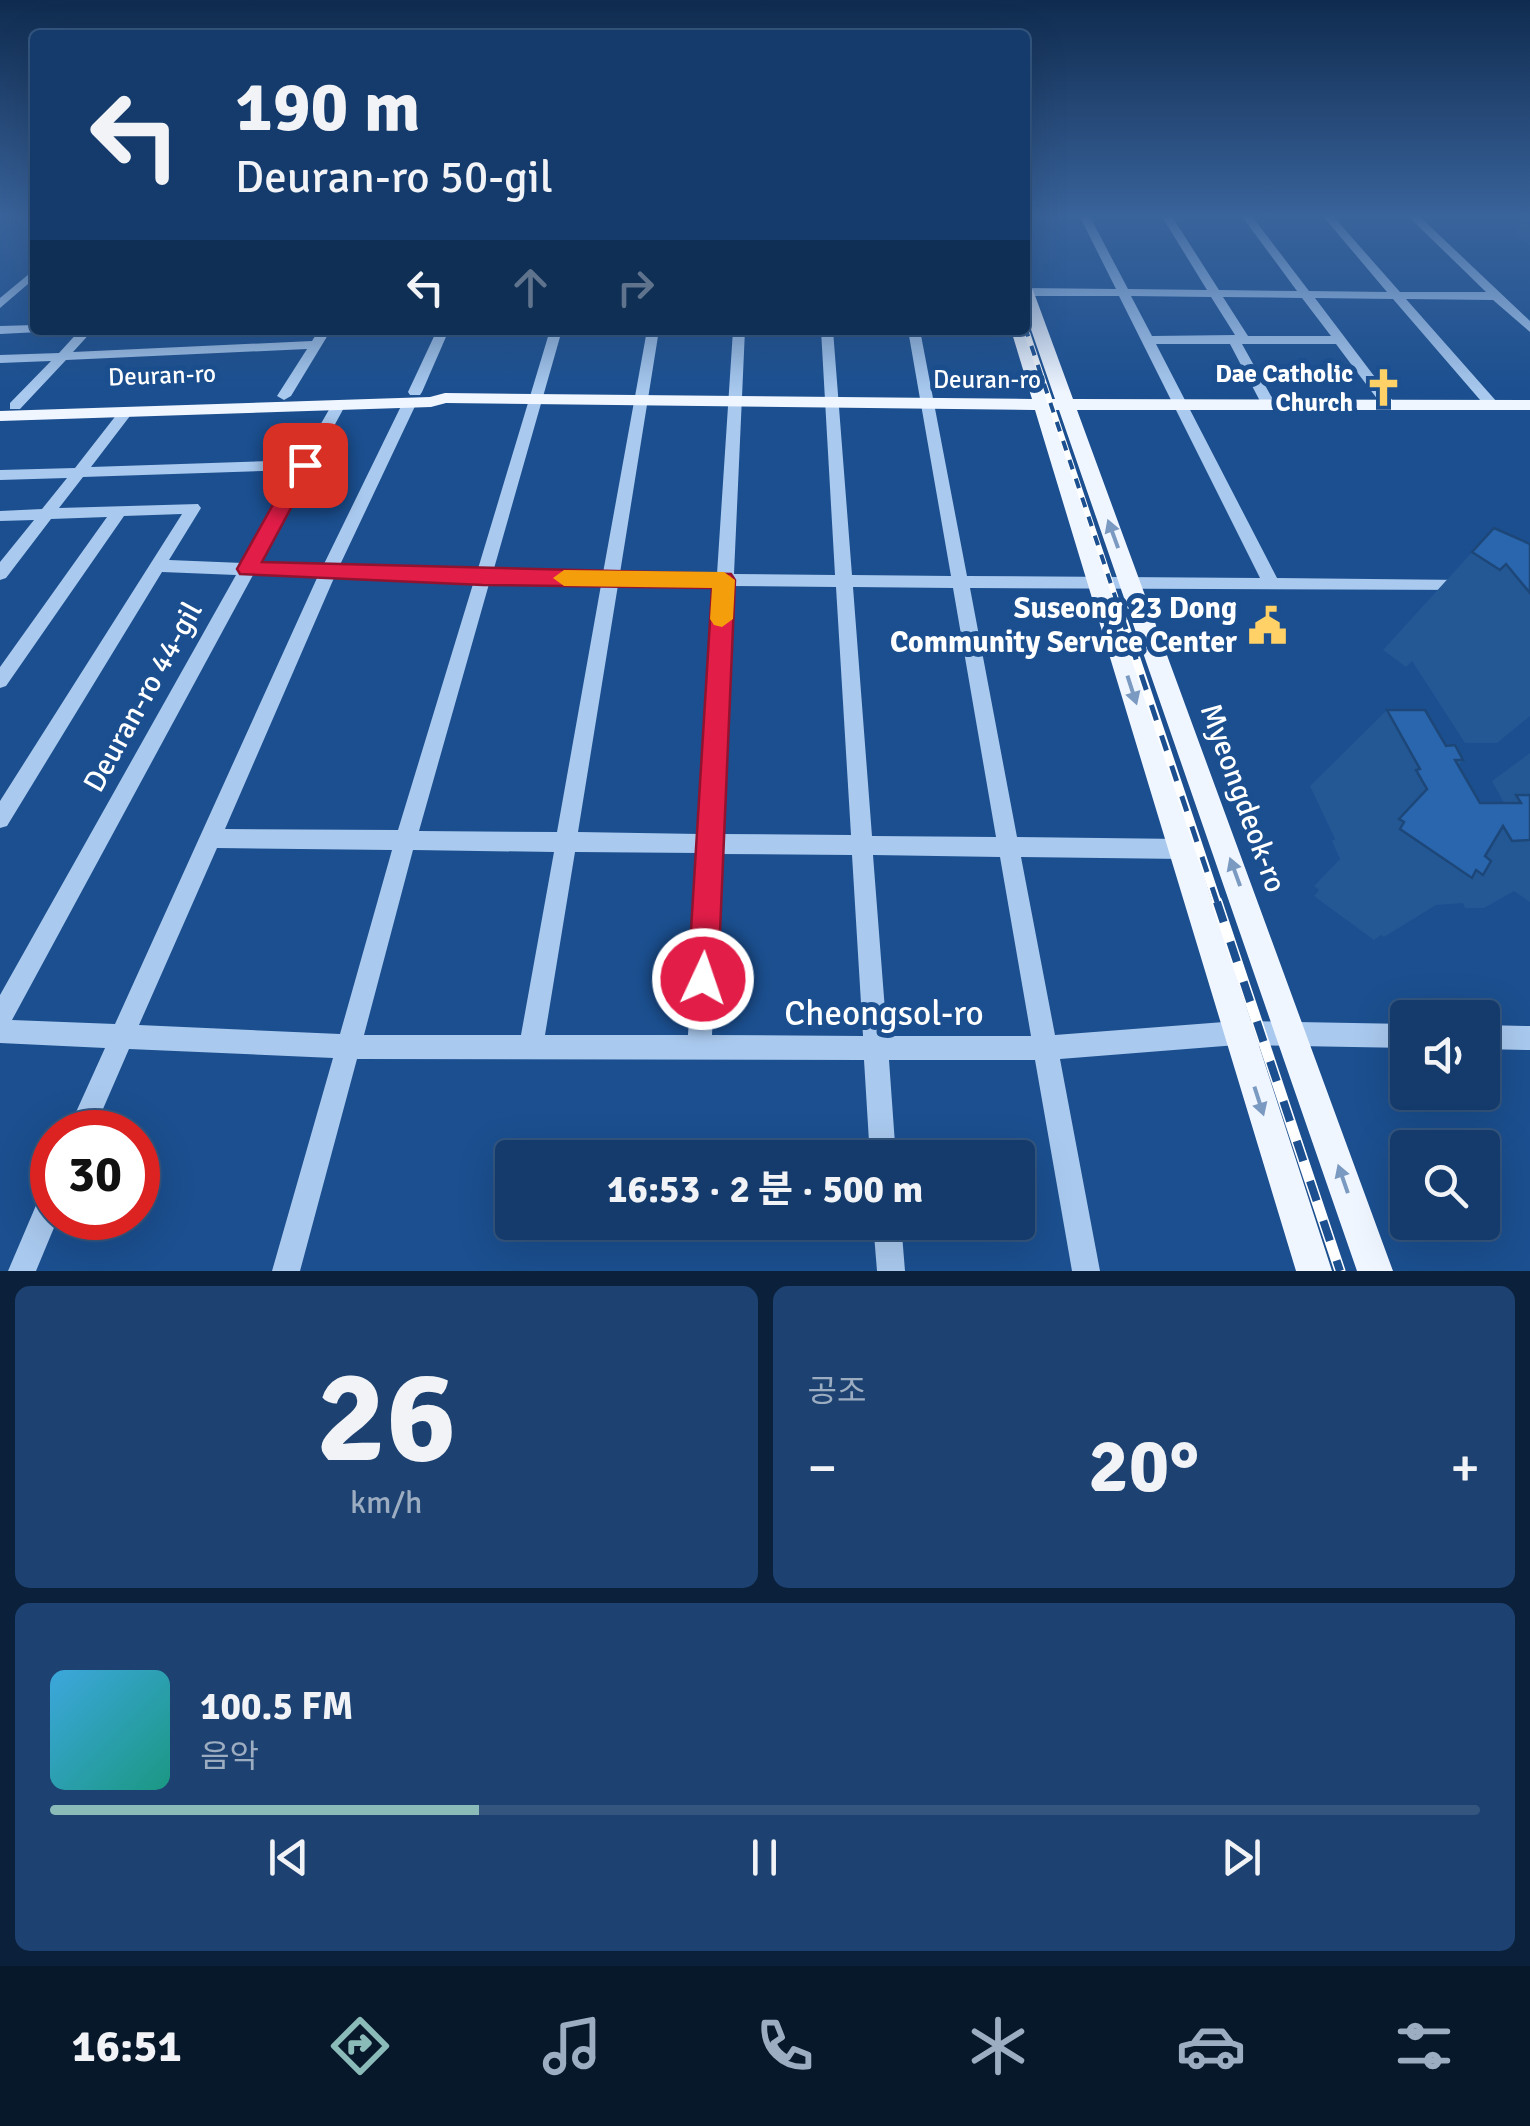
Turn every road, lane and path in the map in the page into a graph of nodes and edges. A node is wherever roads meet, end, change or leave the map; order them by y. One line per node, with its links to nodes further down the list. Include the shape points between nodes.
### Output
1 (1116, 274): 8 (street)
2 (1205, 274): 9 (street)
3 (1290, 274): 10 (street)
4 (1378, 274): 11 (street)
5 (1474, 274): 12 (street)
6 (30, 277): 13 (street)
7 (1030, 292): 8 (street, Myeongdeok-ro)
8 (1125, 292): 9 (street, Myeongdeok-ro); 27 (street)
9 (1217, 292): 10 (street, Myeongdeok-ro); 28 (street, via 1242,337)
10 (1304, 294): 11 (street, Myeongdeok-ro); 29 (street)
11 (1395, 294): 12 (street, Myeongdeok-ro); 44 (street)
12 (1496, 296): 16 (street)
13 (0, 304)
14 (1030, 311): 38 (main road, Myeongdeok-ro)
15 (30, 328): 17 (street)
16 (1530, 328)
17 (0, 330)
18 (83, 335): 31 (street)
19 (322, 335): 30 (street)
20 (441, 335): 34 (street)
21 (554, 335): 35 (street)
22 (652, 335): 36 (street)
23 (739, 335): 37 (street)
24 (827, 335): 41 (street)
25 (915, 335): 42 (street)
26 (1021, 335): 38 (main road, Myeongdeok-ro)
27 (1147, 340): 28 (street); 43 (street)
28 (1234, 340): 29 (street); 39 (street)
29 (1340, 340): 45 (street)
30 (316, 345): 31 (street); 33 (street)
31 (64, 356): 32 (street); 47 (street)
32 (0, 359)
33 (284, 396): 34 (main road, Deuran-ro); 47 (main road, Deuran-ro)
34 (412, 398): 35 (main road, Deuran-ro); 40 (main road, Deuran-ro); 57 (street)
35 (535, 399): 36 (main road, Deuran-ro); 59 (street)
36 (641, 402): 37 (main road, Deuran-ro); 60 (street)
37 (734, 402): 41 (main road, Deuran-ro); 61 (street)
38 (1054, 403): 42 (main road, Deuran-ro); 43 (main road, Deuran-ro); 64 (main road, Myeongdeok-ro); 65 (main road, Myeongdeok-ro, one-way to 38)
39 (1268, 403): 43 (main road, Deuran-ro); 45 (main road, Deuran-ro)
40 (339, 404): 48 (main road, Deuran-ro); 49 (street, Deuran-ro 44-gil)
41 (832, 404): 42 (main road, Deuran-ro); 62 (street)
42 (926, 404): 63 (street)
43 (1179, 404): 66 (street)
44 (1492, 404): 45 (main road, Deuran-ro); 46 (main road, Deuran-ro)
45 (1389, 405)
46 (1530, 405)
47 (5, 410): 48 (main road, Deuran-ro)
48 (126, 412): 50 (street)
49 (305, 465): 50 (street); 56 (street, Deuran-ro 44-gil)
50 (80, 472): 51 (street); 53 (street)
51 (0, 475)
52 (120, 510): 53 (street); 55 (street, via 192,508); 68 (street)
53 (47, 513): 54 (street); 58 (street)
54 (0, 516)
55 (159, 566): 56 (street); 69 (street)
56 (248, 569): 57 (street); 77 (street, Deuran-ro 44-gil)
57 (329, 570): 59 (street); 70 (street)
58 (0, 574)
59 (483, 578): 60 (street); 71 (street)
60 (610, 578): 61 (street); 72 (street)
61 (724, 580): 62 (street); 73 (street)
62 (844, 580): 63 (street); 74 (street)
63 (959, 582): 64 (street); 75 (street)
64 (1098, 583): 65 (street); 76 (main road, Myeongdeok-ro, one-way to 76)
65 (1131, 583): 66 (street); 81 (main road, Myeongdeok-ro, one-way to 65)
66 (1272, 584): 67 (street)
67 (1490, 586)
68 (0, 681)
69 (1, 817)
70 (209, 838): 71 (street); 80 (street)
71 (405, 842): 72 (street); 87 (street)
72 (564, 842): 73 (street); 85 (street)
73 (710, 844): 74 (street); 86 (street)
74 (862, 846): 75 (street); 88 (street)
75 (1008, 847): 76 (street); 89 (street)
76 (1183, 849): 79 (main road, Myeongdeok-ro)
77 (0, 1018)
78 (0, 1031): 80 (street, Cheongsol-ro)
79 (1237, 1033): 81 (street, Cheongsol-ro); 89 (street, Cheongsol-ro); 98 (main road, Myeongdeok-ro, one-way to 98)
80 (122, 1034): 87 (street, Cheongsol-ro); 90 (street)
81 (1294, 1034): 82 (street, Cheongsol-ro); 99 (main road, Myeongdeok-ro, one-way to 81)
82 (1390, 1036)
83 (1500, 1038): 84 (street)
84 (1530, 1038)
85 (531, 1046): 86 (street, Cheongsol-ro); 87 (street, Cheongsol-ro)
86 (699, 1046): 88 (street, Cheongsol-ro)
87 (348, 1047): 95 (street)
88 (875, 1048): 89 (street, Cheongsol-ro); 91 (street)
89 (1045, 1048): 97 (street)
90 (89, 1110)
91 (882, 1140)
92 (35, 1240): 94 (street)
93 (888, 1240): 96 (street)
94 (22, 1271)
95 (286, 1271)
96 (890, 1271)
97 (1086, 1271)
98 (1314, 1271)
99 (1375, 1271)

